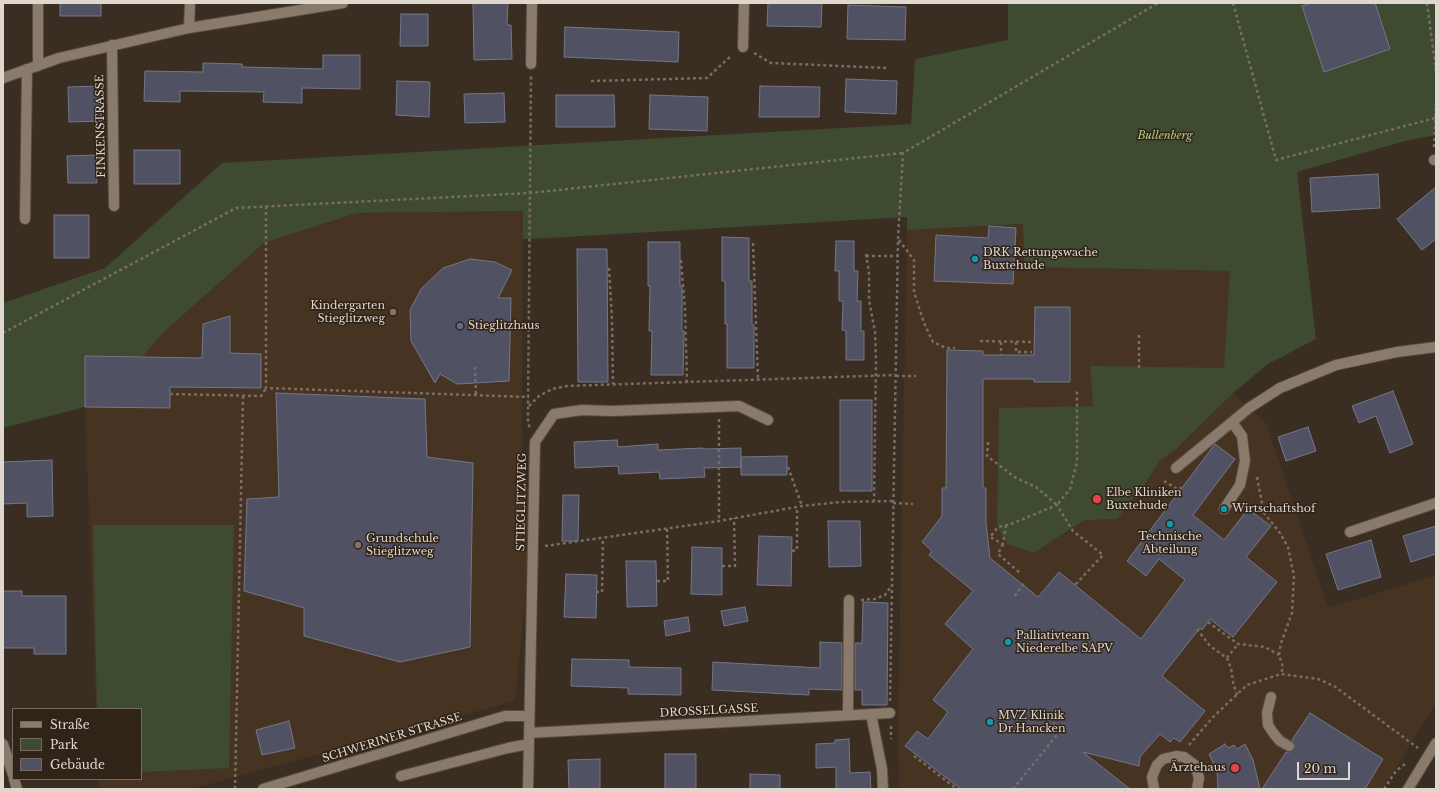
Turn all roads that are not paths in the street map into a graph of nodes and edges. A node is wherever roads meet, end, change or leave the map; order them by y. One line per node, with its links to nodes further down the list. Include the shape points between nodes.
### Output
1 (38, 3): 10 (street)
2 (190, 3): 6 (street)
3 (343, 3): 6 (street)
4 (532, 3): 9 (street)
5 (744, 3): 8 (street)
6 (189, 28): 7 (street)
7 (112, 46): 10 (street, via 59,58); 13 (street, FINKENSTRASSE)
8 (742, 47)
9 (532, 64)
10 (38, 66): 11 (street)
11 (27, 69): 12 (street); 14 (street)
12 (3, 78)
13 (114, 206)
14 (25, 219)
15 (1436, 347): 17 (street, via 1336,365 1280,388)
16 (768, 420): 27 (street, STIEGLITZWEG, via 739,406 582,410 554,414 535,442)
17 (1232, 422): 18 (street); 20 (street, via 1242,436 1245,461 1240,486)
18 (1176, 468)
19 (1436, 503): 21 (street)
20 (1224, 509)
21 (1350, 532)
22 (849, 600): 26 (street)
23 (1271, 697): 32 (street, via 1267,713 1268,725 1280,741)
24 (890, 713): 25 (street, DROSSELGASSE)
25 (871, 714): 26 (street, DROSSELGASSE); 37 (street, via 882,769)
26 (848, 715): 28 (street, DROSSELGASSE)
27 (528, 716): 28 (street, STIEGLITZWEG); 35 (street, SCHWERINER STRASSE, via 505,716)
28 (529, 733): 31 (street, STIEGLITZWEG)
29 (1436, 743): 40 (street)
30 (3, 744): 33 (street)
31 (528, 744): 34 (street); 36 (street, STIEGLITZWEG)
32 (1289, 746)
33 (12, 772)
34 (401, 776)
35 (263, 789)
36 (528, 789)
37 (882, 789)
38 (1154, 789): 39 (street, via 1152,777 1157,765 1163,759 1176,756 1184,757 1195,765 1199,778)
39 (1197, 789)
40 (1408, 789)

